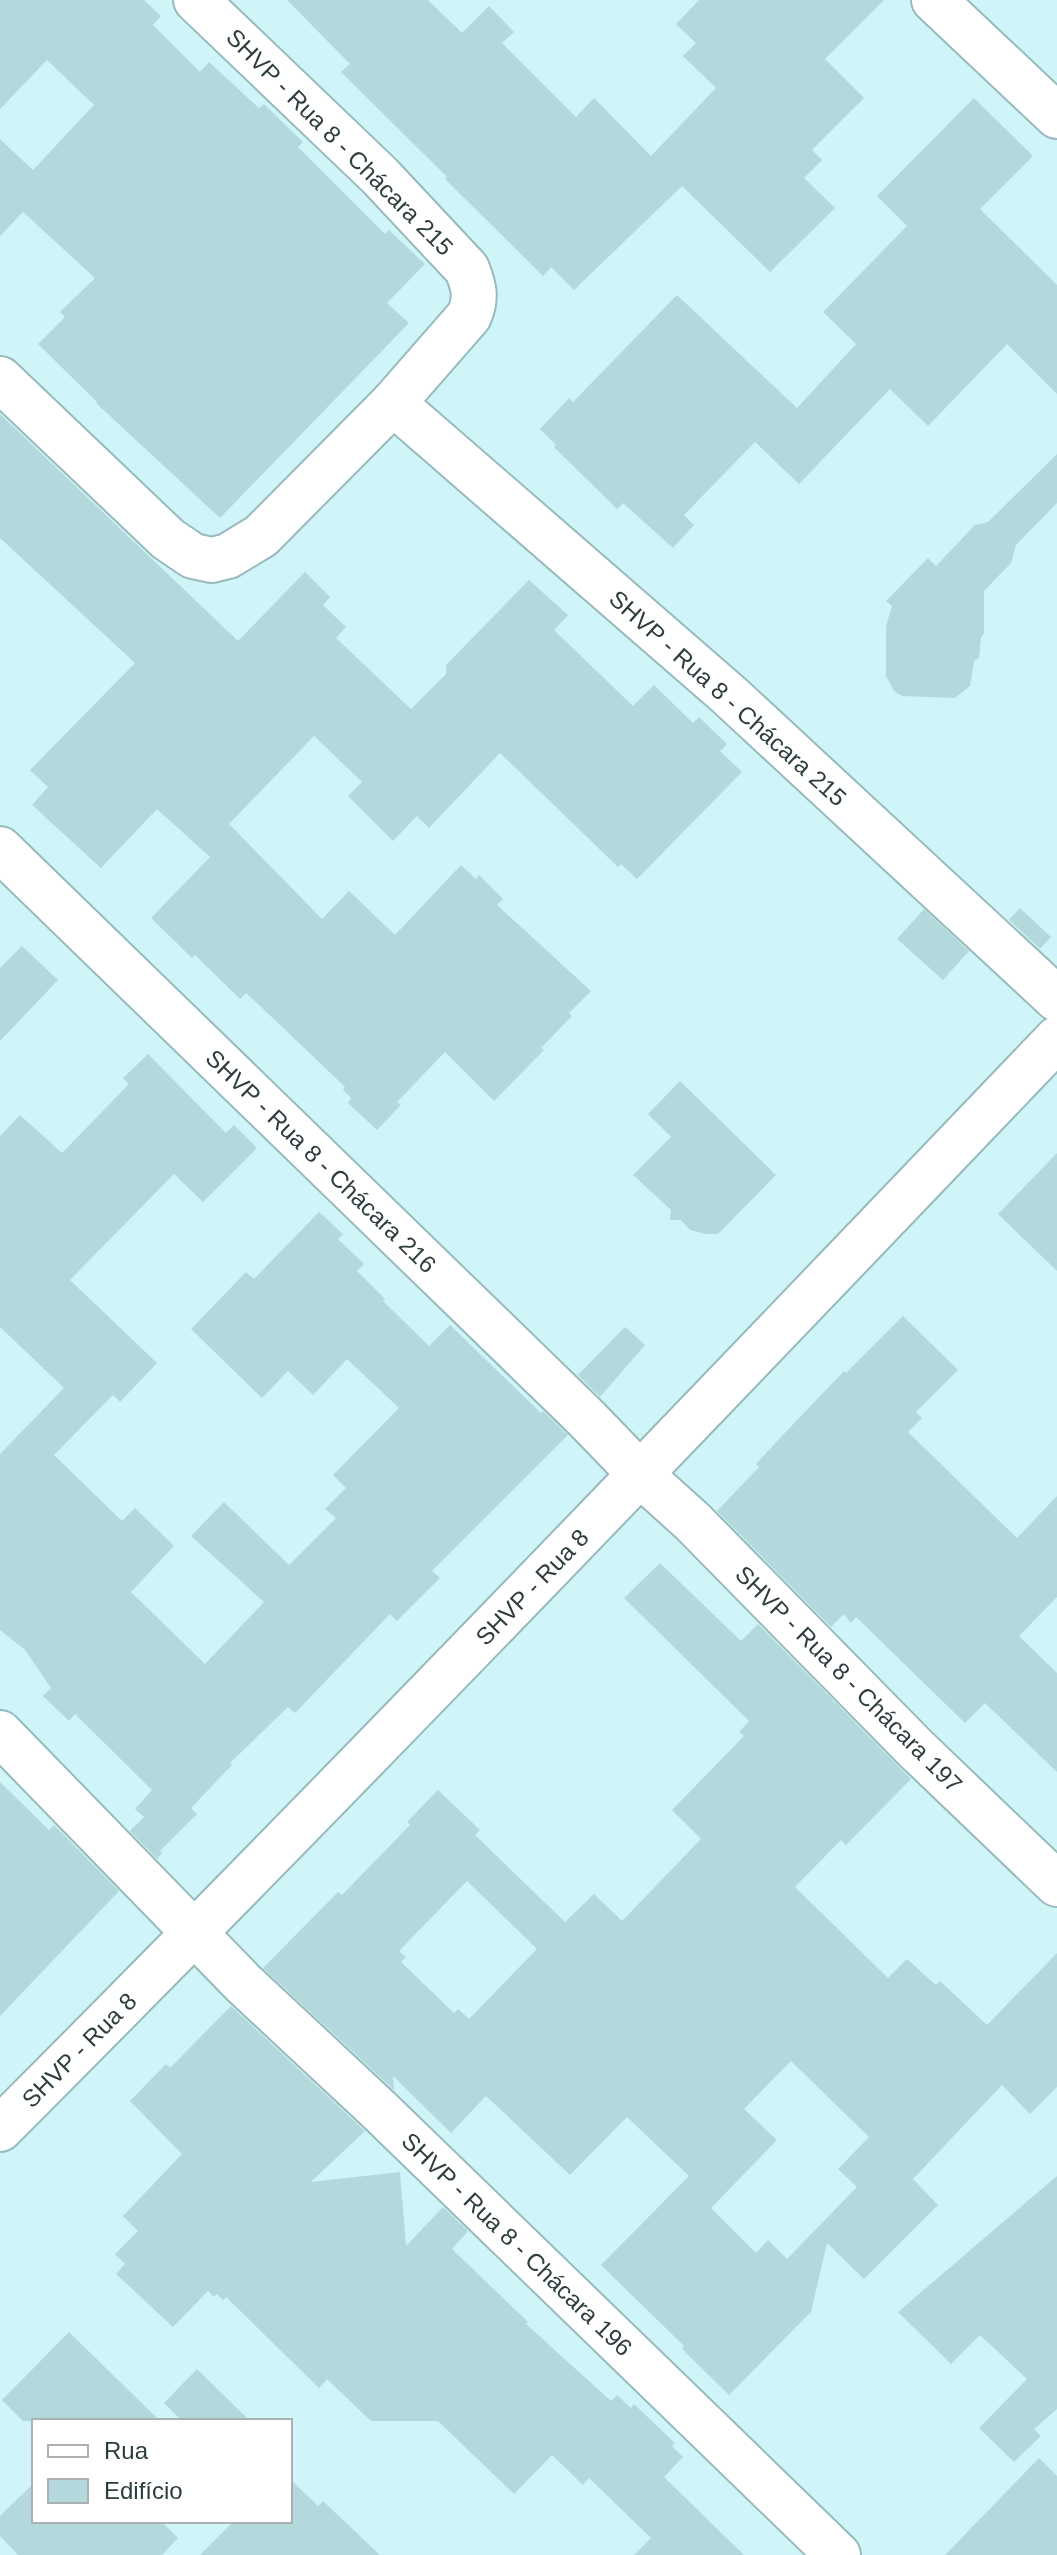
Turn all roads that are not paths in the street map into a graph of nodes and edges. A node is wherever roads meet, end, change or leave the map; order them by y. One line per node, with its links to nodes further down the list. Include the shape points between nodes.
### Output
1 (196, 0): 5 (street, SHVP - Rua 8 - Chácara 215, via 380,176 467,269 475,302 469,316)
2 (934, 0): 3 (street)
3 (1057, 116)
4 (0, 379): 5 (street, SHVP - Rua 8 - Chácara 215, via 168,539 193,556 212,560 261,536)
5 (393, 403): 7 (street, SHVP - Rua 8 - Chácara 215, via 729,695)
6 (0, 849): 9 (street, SHVP - Rua 8 - Chácara 216)
7 (1057, 999)
8 (1057, 1039): 9 (street, SHVP - Rua 8)
9 (641, 1475): 11 (street, SHVP - Rua 8 - Chácara 197); 12 (street, SHVP - Rua 8)
10 (0, 1733): 12 (street, SHVP - Rua 8 - Chácara 196)
11 (1057, 1884)
12 (196, 1933): 13 (street, SHVP - Rua 8); 14 (street, SHVP - Rua 8 - Chácara 196)
13 (0, 2129)
14 (838, 2555)

